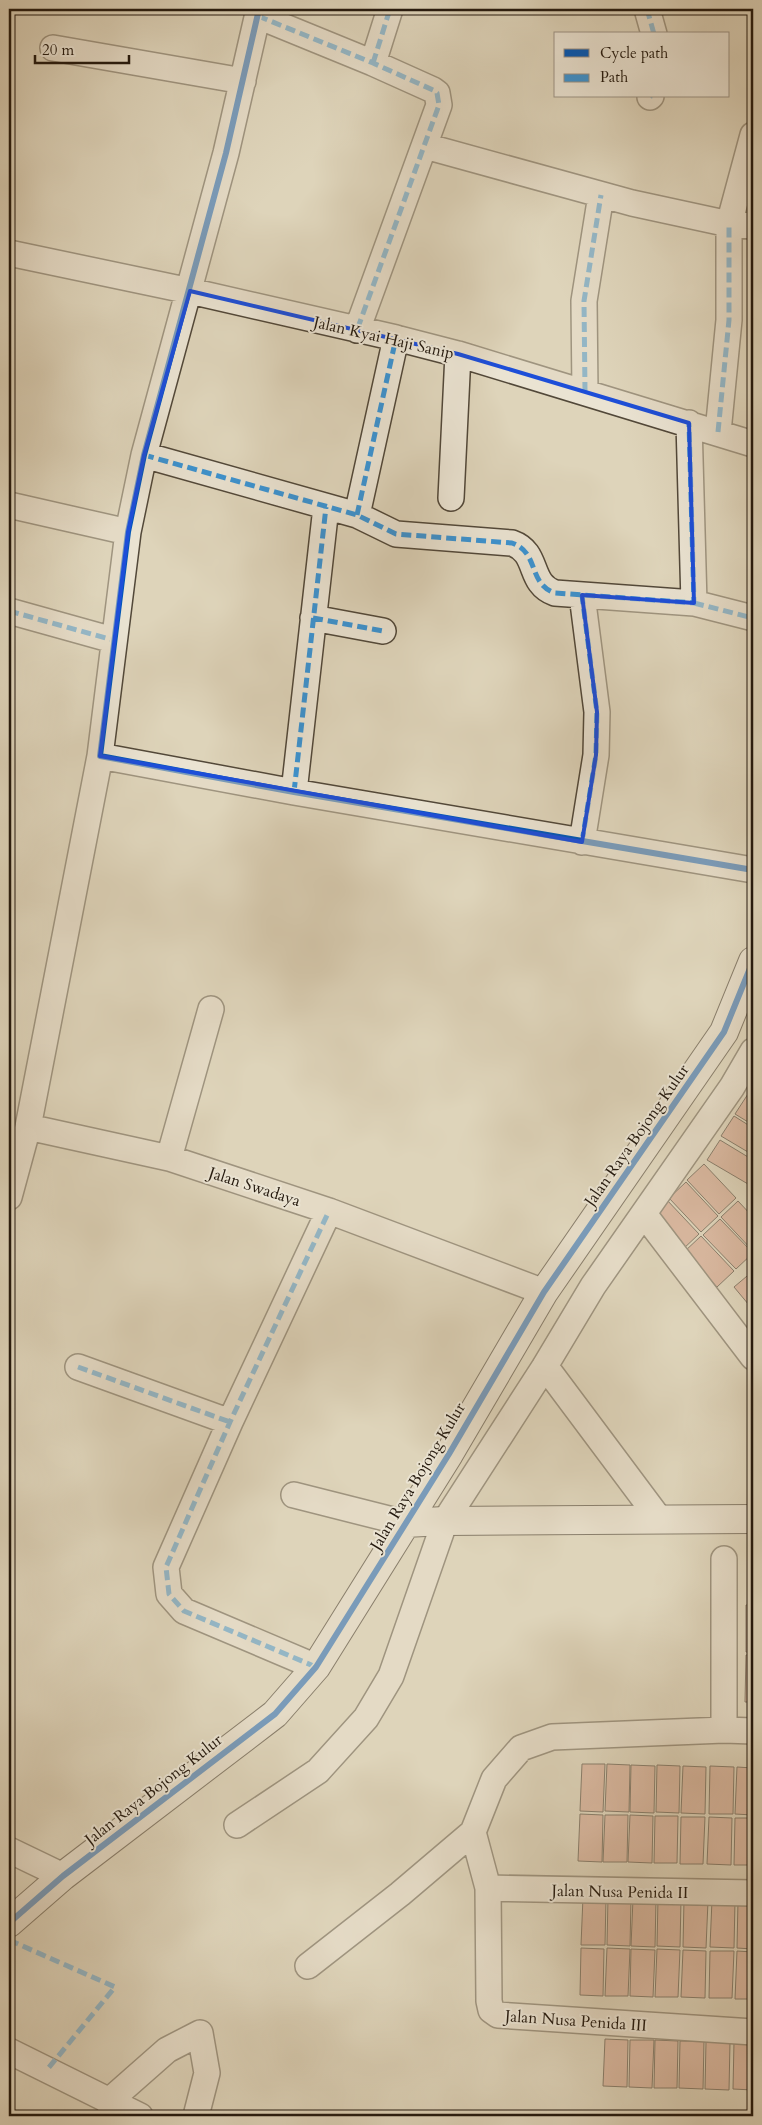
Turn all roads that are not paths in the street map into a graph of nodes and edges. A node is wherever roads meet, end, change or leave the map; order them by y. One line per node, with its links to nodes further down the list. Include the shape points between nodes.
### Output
1 (390, 9): 6 (street)
2 (647, 9): 4 (street)
3 (258, 12): 6 (street); 7 (street)
4 (653, 32)
5 (53, 48): 7 (street)
6 (373, 63): 9 (street, via 437,93 439,105)
7 (243, 81): 14 (street)
8 (753, 135): 11 (street)
9 (425, 146): 10 (street); 15 (street)
10 (601, 194): 11 (street); 18 (street, via 584,302)
11 (728, 224): 12 (street); 20 (street, via 729,320)
12 (753, 226)
13 (9, 253): 14 (street, Jalan Kyai Haji Sanip)
14 (190, 291): 15 (street, Jalan Kyai Haji Sanip); 22 (street)
15 (357, 330): 16 (street, Jalan Kyai Haji Sanip)
16 (396, 338): 17 (street, Jalan Kyai Haji Sanip); 26 (street)
17 (458, 354): 18 (street, Jalan Kyai Haji Sanip); 23 (street)
18 (585, 392): 19 (street, Jalan Kyai Haji Sanip)
19 (689, 423): 20 (street, Jalan Kyai Haji Sanip); 29 (street)
20 (718, 432): 21 (street, Jalan Kyai Haji Sanip)
21 (753, 444)
22 (144, 455): 25 (street); 27 (street)
23 (451, 498)
24 (9, 505): 27 (street)
25 (326, 507): 26 (street); 31 (street)
26 (357, 515): 28 (street, via 396,534 522,546 545,589)
27 (128, 532): 34 (street)
28 (582, 596): 29 (street); 37 (street, via 597,712 596,755)
29 (694, 603): 32 (street)
30 (9, 611): 34 (street)
31 (313, 618): 33 (street); 36 (street)
32 (753, 618)
33 (383, 631)
34 (113, 640): 35 (street)
35 (100, 756): 36 (street); 42 (street)
36 (294, 792): 37 (street)
37 (582, 842): 38 (street)
38 (753, 870)
39 (753, 960): 47 (street, Jalan Raya Bojong Kulur, via 724,1032)
40 (211, 1009): 43 (street)
41 (753, 1051): 46 (street, via 732,1087)
42 (28, 1127): 43 (street, Jalan Swadaya); 44 (street)
43 (169, 1158): 45 (street, Jalan Swadaya)
44 (9, 1197)
45 (329, 1211): 47 (street, Jalan Swadaya); 51 (street)
46 (644, 1214): 48 (street); 49 (street, via 592,1286)
47 (544, 1292): 56 (street, Jalan Raya Bojong Kulur)
48 (753, 1358)
49 (545, 1366): 54 (street); 55 (street)
50 (78, 1367): 51 (street)
51 (230, 1422): 58 (street, via 166,1567 169,1594 184,1611)
52 (294, 1494): 56 (street)
53 (753, 1519): 54 (street)
54 (660, 1520): 55 (street)
55 (445, 1521): 56 (street); 61 (street, via 391,1676 366,1718 318,1772)
56 (405, 1523): 58 (street, Jalan Raya Bojong Kulur)
57 (724, 1559): 59 (street)
58 (316, 1666): 64 (street, Jalan Raya Bojong Kulur, via 275,1714)
59 (724, 1730): 60 (street); 62 (street, via 552,1737 521,1748 494,1779)
60 (753, 1731)
61 (237, 1825)
62 (473, 1832): 65 (street, Jalan Nusa Penida III); 68 (street)
63 (9, 1850): 64 (street)
64 (63, 1876): 67 (street, Jalan Raya Bojong Kulur)
65 (488, 1888): 66 (street, Jalan Nusa Penida II); 69 (street, Jalan Nusa Penida III, via 489,2001 491,2010 498,2015)
66 (753, 1893)
67 (9, 1923)
68 (308, 1966)
69 (753, 2032)
70 (9, 2051): 71 (street)
71 (108, 2102): 72 (street); 73 (street, via 167,2050 200,2033 207,2073)
72 (140, 2116)
73 (196, 2116)

